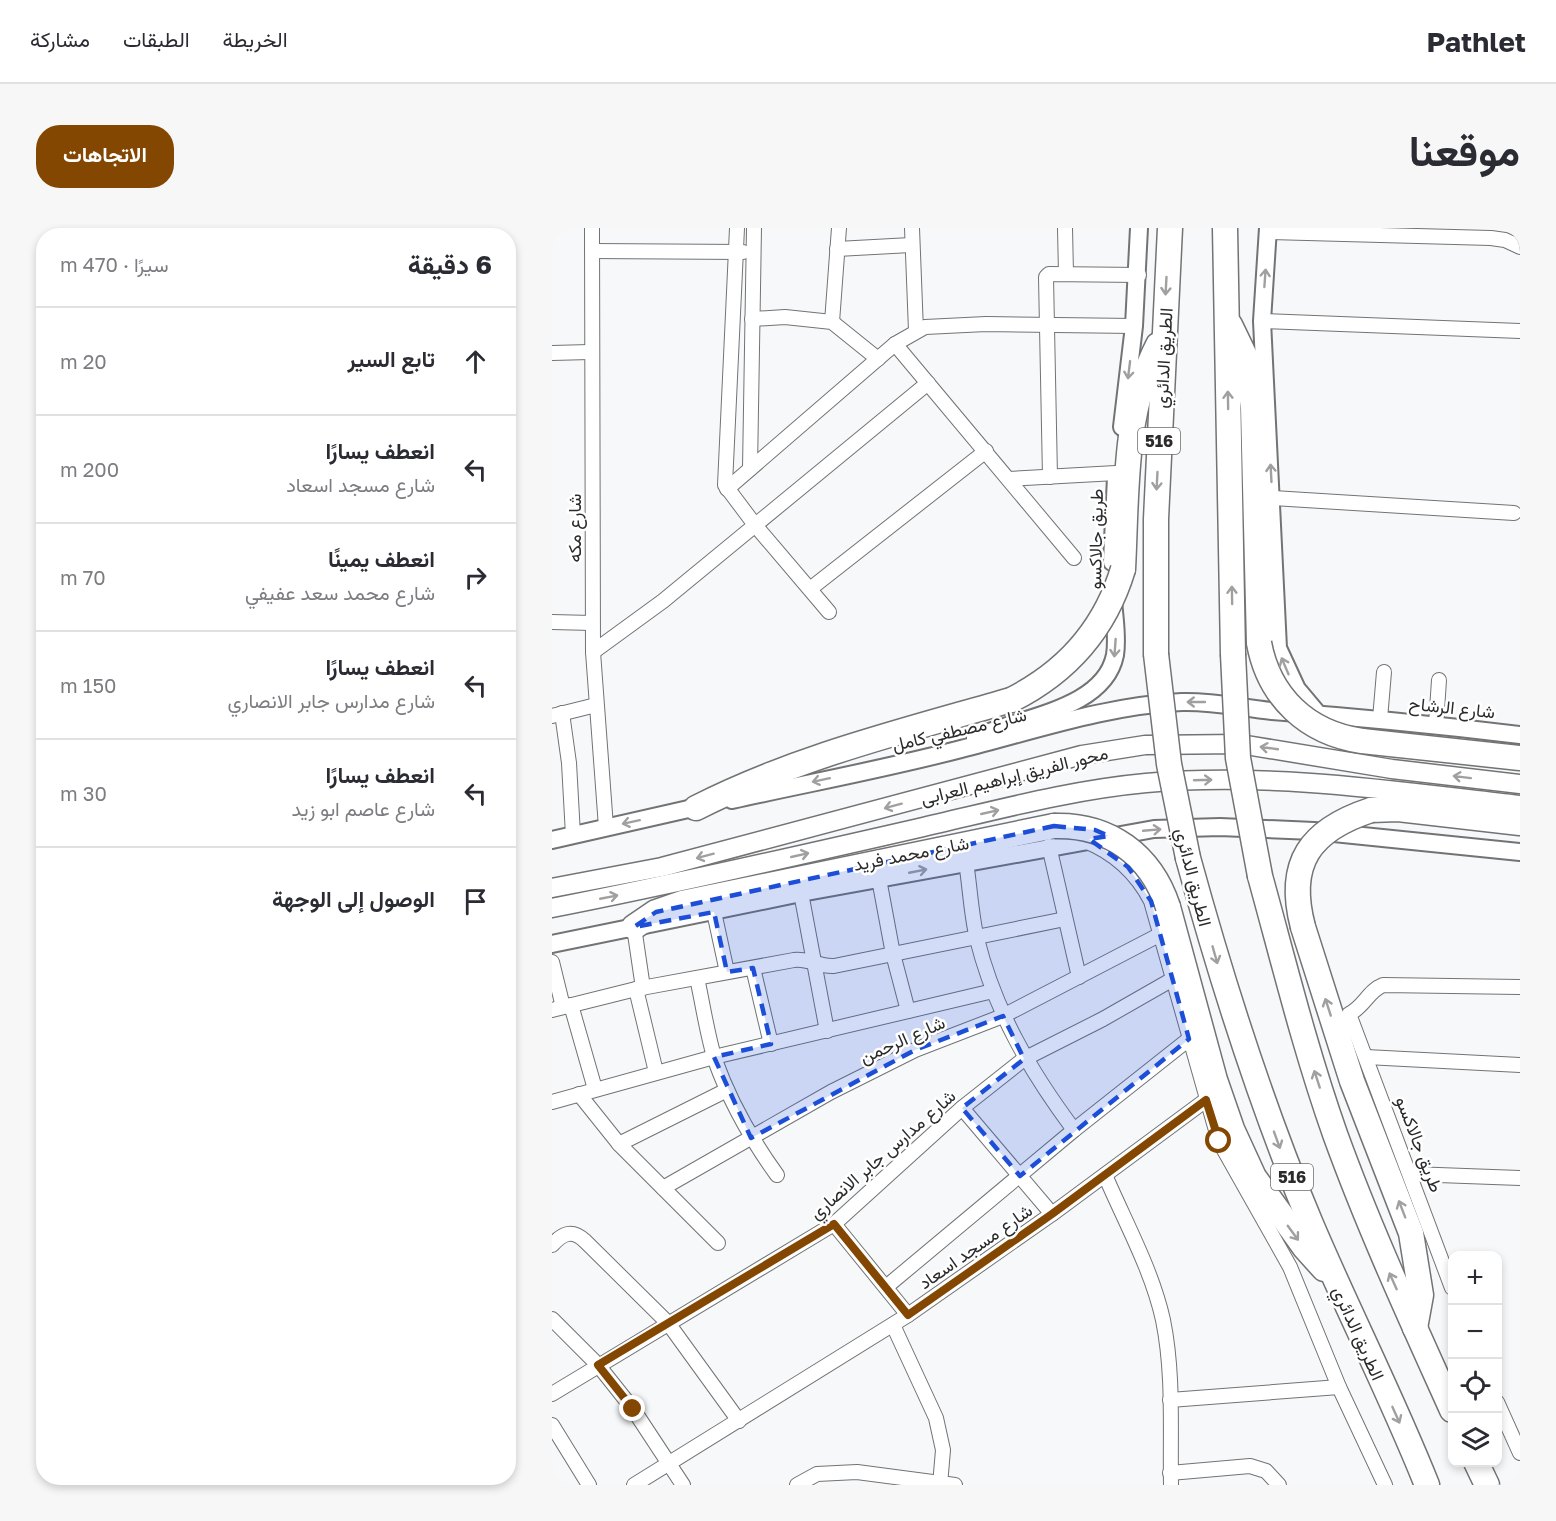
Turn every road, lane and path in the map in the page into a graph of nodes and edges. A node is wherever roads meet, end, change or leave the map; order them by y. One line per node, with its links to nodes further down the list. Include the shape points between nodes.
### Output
1 (592, 228): 15 (street, شارع مكه)
2 (737, 228): 16 (street)
3 (754, 228): 17 (street)
4 (839, 228): 14 (street)
5 (912, 228): 12 (street)
6 (1065, 228): 18 (street)
7 (1139, 228): 19 (street, طريق جالاكسو)
8 (1170, 228): 28 (highway, الطريق الدائري / 516, one-way to 28)
9 (1225, 228): 20 (highway)
10 (1268, 230): 11 (street); 22 (street, one-way to 10)
11 (1492, 233): 13 (street)
12 (911, 245): 14 (street); 26 (street)
13 (1520, 247)
14 (837, 249): 23 (street)
15 (592, 251): 16 (street); 30 (street, شارع مكه)
16 (736, 252): 17 (street); 39 (street)
17 (754, 252): 21 (street)
18 (1066, 274): 19 (street); 24 (street, via 1046,277)
19 (1139, 274): 25 (street, طريق جالاكسو)
20 (1226, 317): 58 (highway, bridge, via 1245,356 1253,407 1259,643 1272,681 1297,713 1328,733 1362,741); 128 (highway, one-way to 20, bridge, via 1372,1231 1328,1112 1260,876 1238,758)
21 (752, 319): 23 (street, via 784,317); 35 (street)
22 (1263, 321): 27 (street); 40 (street, one-way to 22)
23 (832, 322): 32 (street)
24 (1045, 324): 25 (street); 26 (street, via 925,327); 37 (street)
25 (1134, 326): 36 (street, طريق جالاكسو, one-way to 36)
26 (916, 331): 29 (street)
27 (1520, 331)
28 (1164, 335): 61 (highway, bridge, via 1148,364 1136,410 1123,569 1111,603 1082,648 1056,673 1011,700 818,756 755,779); 122 (highway, الطريق الدائري / 516, one-way to 122, bridge, via 1156,519 1156,654 1170,765 1188,858 1223,981 1260,1093)
29 (895, 344): 32 (street); 33 (street)
30 (591, 352): 31 (street); 47 (street, شارع مكه)
31 (552, 353)
32 (878, 359): 35 (street)
33 (928, 382): 34 (street); 42 (street)
34 (986, 451): 38 (street); 44 (street)
35 (750, 469): 39 (street)
36 (1116, 473): 37 (street); 57 (street, طريق جالاكسو, one-way to 57, via 1112,565 1116,643 1110,671 1082,699 989,731)
37 (1050, 477): 38 (street)
38 (1009, 479): 43 (street)
39 (727, 489): 42 (street)
40 (1273, 498): 41 (street); 53 (street, one-way to 40, via 1297,689 1278,648)
41 (1514, 513)
42 (755, 525): 44 (street); 48 (street, via 663,601)
43 (1074, 558)
44 (810, 589): 45 (street)
45 (829, 612)
46 (552, 622): 47 (street)
47 (592, 623): 48 (street, شارع مكه)
48 (592, 652): 51 (street, شارع مكه)
49 (1384, 672): 54 (street)
50 (1439, 680): 55 (street)
51 (596, 705): 52 (street); 63 (street, شارع مكه)
52 (557, 714): 64 (street, via 569,763)
53 (1318, 714): 54 (street, شارع مصطفي كامل); 57 (street, شارع مصطفي كامل, one-way to 57, via 1203,702 1160,704)
54 (1380, 719): 55 (street, شارع الرشاح)
55 (1436, 725): 56 (street, شارع الرشاح)
56 (1520, 735)
57 (952, 752): 61 (street, شارع مصطفي كامل, one-way to 61)
58 (1520, 758)
59 (1520, 784): 71 (main road, محور الفريق إبراهيم العرابى, one-way to 71, via 1392,769 1240,744 1145,745 1082,755 662,867)
60 (1520, 805): 73 (main road, محور الفريق إبراهيم العرابى, one-way to 60, via 1072,793 1144,783 1217,779 1290,782)
61 (696, 808): 63 (street, شارع مصطفي كامل, one-way to 63)
62 (1520, 823): 128 (highway, one-way to 62, bridge, via 1421,1295 1410,1233 1352,1081 1303,927 1296,895 1298,878 1310,848 1334,825 1371,810 1398,809)
63 (606, 827): 64 (street, شارع مصطفي كامل)
64 (573, 835): 66 (street, شارع مصطفي كامل)
65 (1052, 836): 67 (street, شارع محمد فريد); 69 (street, شارع محمد فريد); 75 (street); 76 (highway, via 682,903 656,912); 122 (highway, one-way to 122, bridge, via 1095,830 1120,841 1150,869 1168,907 1215,1080 1243,1153 1254,1177 1288,1226)
66 (552, 840)
67 (1083, 840): 68 (street, شارع محمد فريد, one-way to 68, via 1154,829 1281,829); 77 (street, via 1107,851 1137,877 1151,901)
68 (1520, 852)
69 (966, 862): 70 (street, شارع محمد فريد, one-way to 69); 78 (street)
70 (879, 879): 72 (street, شارع محمد فريد); 80 (street)
71 (553, 887)
72 (801, 893): 74 (street, شارع محمد فريد); 82 (street)
73 (552, 908)
74 (714, 912): 76 (street, شارع محمد فريد); 84 (street)
75 (1065, 919): 78 (street); 85 (street)
76 (634, 927): 79 (street, شارع محمد فريد); 89 (street)
77 (1161, 934): 85 (street, شارع الرحمن); 87 (street)
78 (977, 937): 80 (street); 90 (street)
79 (552, 944)
80 (893, 954): 82 (street, via 834,966); 92 (street)
81 (552, 962): 91 (street)
82 (813, 962): 83 (street, via 801,959); 94 (street)
83 (753, 968): 84 (street); 96 (street)
84 (727, 972): 86 (street)
85 (1079, 977): 93 (street, شارع الرحمن)
86 (698, 978): 89 (street); 97 (street)
87 (1173, 979): 95 (street); 99 (street, شارع مدارس جابر الانصاري)
88 (1520, 987): 98 (street, طريق جالاكسو, via 1383,985 1349,1014)
89 (639, 989): 91 (street); 101 (street)
90 (993, 991): 92 (street); 93 (street)
91 (562, 1008): 102 (street)
92 (908, 1011): 94 (street)
93 (1002, 1016): 99 (street); 109 (street, شارع الرحمن, via 915,1050)
94 (826, 1031): 96 (street)
95 (1189, 1039): 105 (street); 108 (street)
96 (771, 1044): 97 (street)
97 (714, 1057): 101 (street); 103 (street)
98 (1366, 1057): 100 (street); 112 (street, طريق جالاكسو)
99 (1024, 1059): 107 (street, شارع مدارس جابر الانصاري); 108 (street)
100 (1520, 1065)
101 (656, 1072): 102 (street)
102 (595, 1089): 104 (street)
103 (727, 1090): 109 (street); 110 (street)
104 (579, 1094): 106 (street); 110 (street)
105 (1206, 1100): 113 (street, شارع مسجد اسعاد); 130 (street, via 1226,1157 1290,1267)
106 (552, 1102)
107 (962, 1108): 114 (street); 118 (street, شارع مدارس جابر الانصاري)
108 (1074, 1130): 114 (street)
109 (751, 1138): 111 (street); 116 (street, شارع الرحمن)
110 (619, 1144): 116 (street)
111 (777, 1174)
112 (1411, 1174): 115 (street); 121 (street, طريق جالاكسو)
113 (1105, 1175): 117 (street, شارع مسجد اسعاد); 132 (street, via 1158,1300 1169,1360)
114 (1020, 1176): 117 (street); 123 (street)
115 (1520, 1178)
116 (663, 1188): 119 (street)
117 (1052, 1214): 124 (street, شارع مسجد اسعاد)
118 (834, 1224): 123 (street); 126 (street, شارع مدارس جابر الانصاري)
119 (718, 1243)
120 (552, 1245): 126 (street, via 561,1236 578,1234)
121 (1448, 1277)
122 (1336, 1281): 151 (highway, الطريق الدائري / 516, one-way to 151)
123 (886, 1287): 124 (street)
124 (908, 1315): 127 (street, شارع مسجد اسعاد)
125 (552, 1319): 129 (street)
126 (668, 1323): 129 (street, شارع مدارس جابر الانصاري); 135 (street)
127 (892, 1325): 135 (street, شارع مسجد اسعاد); 143 (street, via 936,1418 943,1450)
128 (1415, 1328): 133 (highway)
129 (598, 1365): 131 (street, شارع مدارس جابر الانصاري); 138 (street)
130 (1339, 1387): 132 (street); 150 (street)
131 (552, 1394)
132 (1170, 1400): 140 (street)
133 (1448, 1401)
134 (1502, 1413): 137 (street)
135 (739, 1421): 138 (street, شارع مسجد اسعاد)
136 (552, 1425): 144 (street)
137 (1520, 1453)
138 (669, 1463): 145 (street, شارع مسجد اسعاد); 146 (street)
139 (1478, 1467): 152 (highway)
140 (1171, 1479): 149 (street, via 1250,1466 1266,1472)
141 (818, 1480): 142 (street, via 837,1472); 147 (street)
142 (879, 1480): 143 (street)
143 (940, 1484): 148 (street)
144 (590, 1485)
145 (634, 1485)
146 (683, 1485)
147 (797, 1485)
148 (955, 1485)
149 (1279, 1485)
150 (1385, 1485)
151 (1427, 1485)
152 (1487, 1485)

